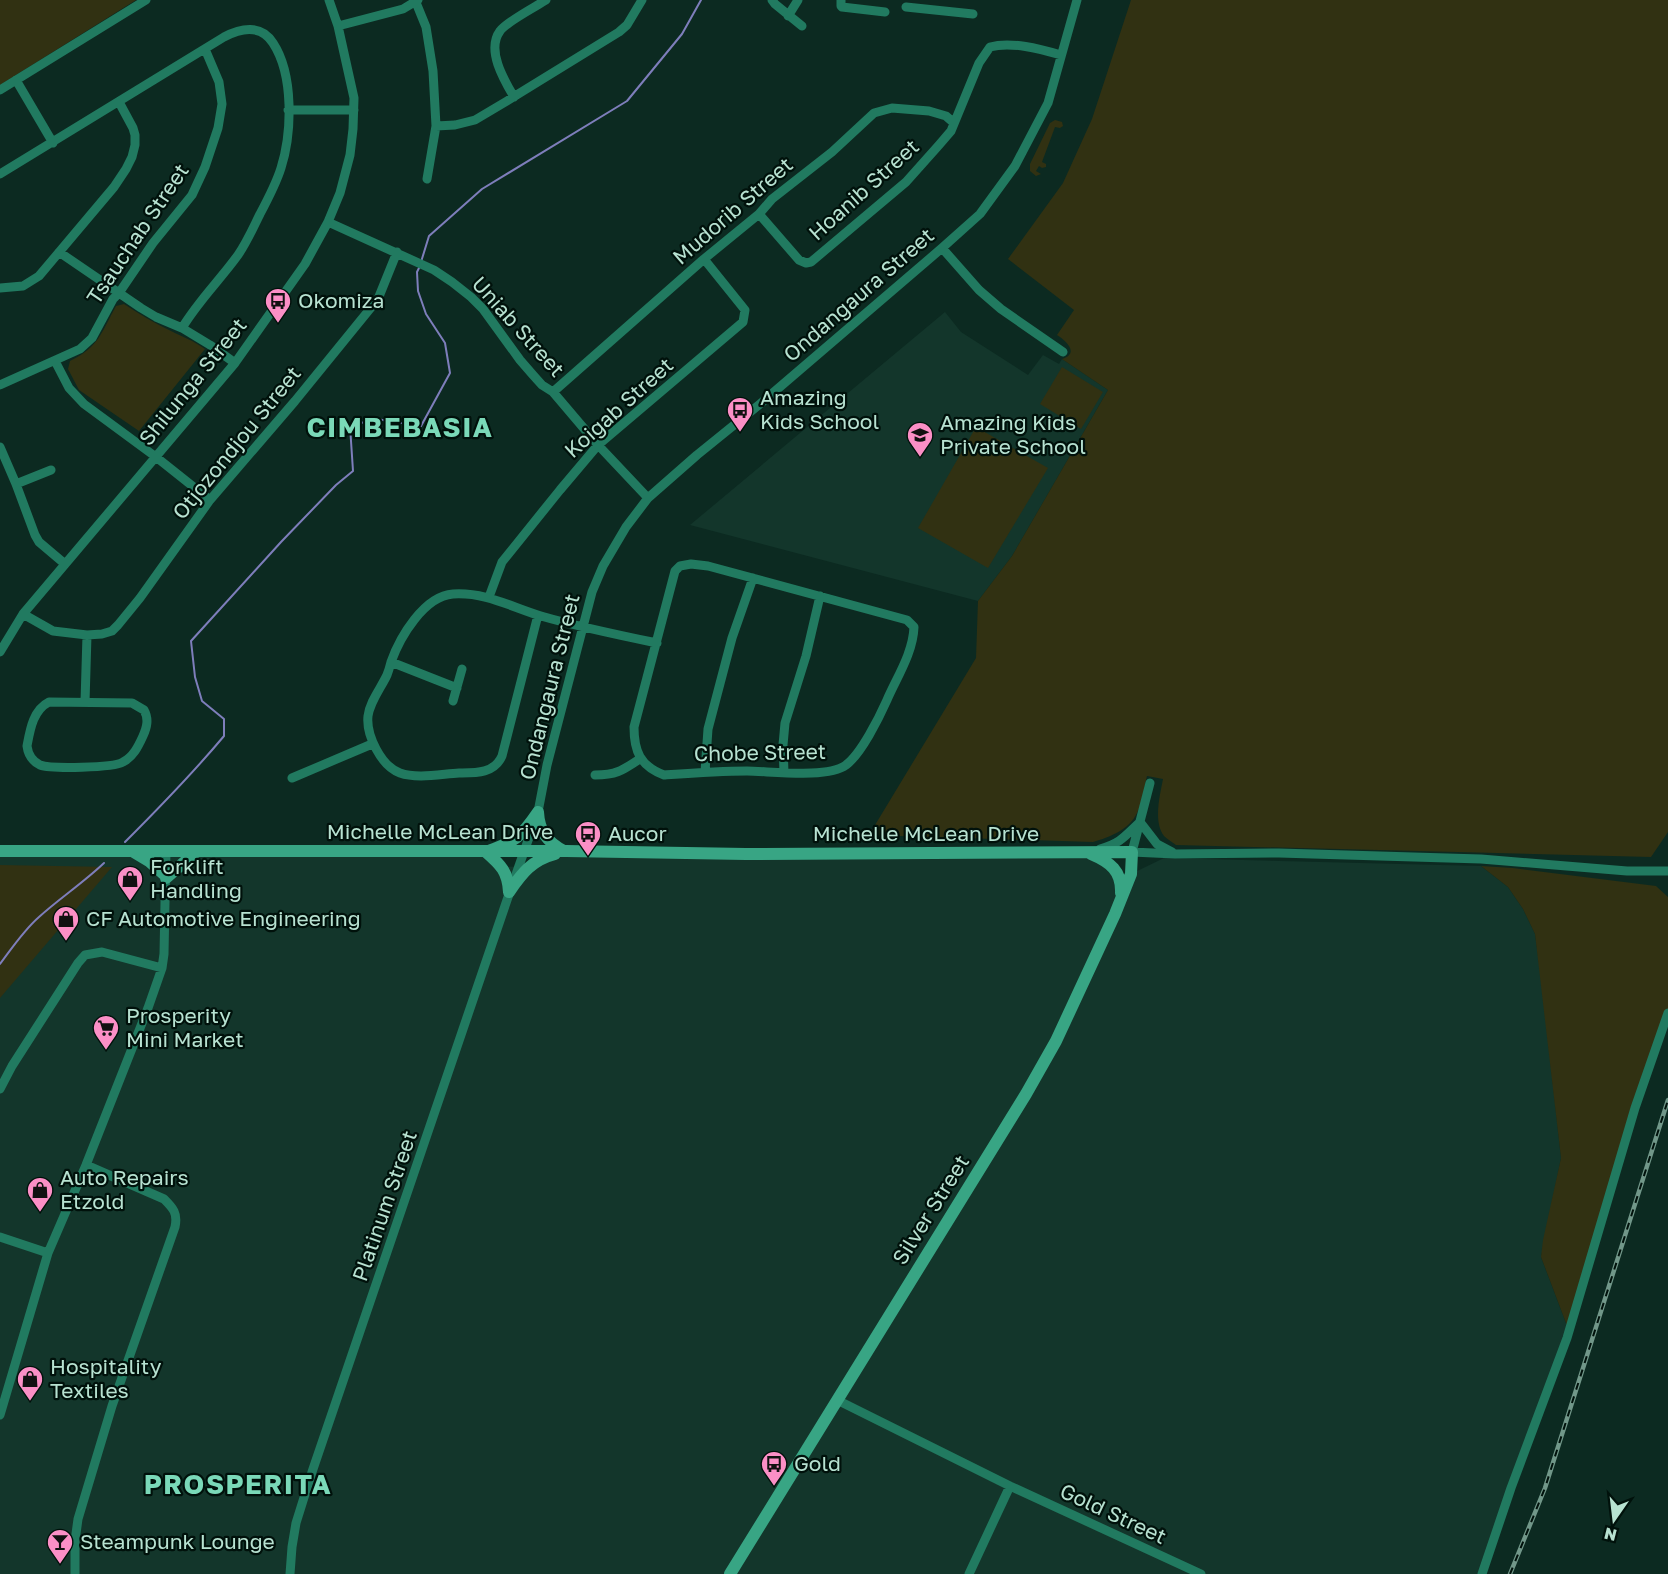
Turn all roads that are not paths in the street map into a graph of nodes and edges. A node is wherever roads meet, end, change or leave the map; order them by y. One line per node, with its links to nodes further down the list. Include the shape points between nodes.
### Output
1 (146, 0): 20 (street)
2 (329, 0): 16 (street, Shilunga Street)
3 (416, 0): 16 (street, via 403,9); 27 (street, via 429,45)
4 (546, 0): 22 (street, via 503,27 496,38 499,69)
5 (642, 0): 22 (street, via 619,32)
6 (772, 0): 15 (street)
7 (798, 0): 15 (street)
8 (841, 0): 13 (street, via 842,8)
9 (945, 0): 12 (street)
10 (1077, 0): 19 (street, Ondangaura Street)
11 (906, 7): 12 (street)
12 (943, 11): 14 (street)
13 (885, 12)
14 (973, 14)
15 (788, 16): 17 (street)
16 (338, 26): 25 (street, Shilunga Street)
17 (802, 26)
18 (205, 49): 23 (street); 24 (street, via 240,30 248,28 265,34 273,43 285,73); 38 (street, Tsauchab Street, via 219,82 222,104 205,167 192,195)
19 (1061, 55): 26 (street, Hoanib Street, via 1015,45 990,47 979,63); 33 (street, Ondangaura Street, via 1048,103 1016,166 980,214)
20 (16, 80): 21 (street); 28 (street)
21 (0, 90)
22 (514, 97): 27 (street, via 475,120)
23 (119, 102): 28 (street); 34 (street, via 135,135 132,157 120,179)
24 (288, 110): 25 (street); 39 (street, via 283,162 266,202 238,255)
25 (354, 110): 32 (street, Shilunga Street, via 347,168)
26 (954, 123): 31 (street, Mudorib Street, via 929,111 892,108 874,113); 31 (street, Hoanib Street, via 906,182 811,262 799,260)
27 (436, 126): 30 (street)
28 (52, 143): 29 (street)
29 (0, 174)
30 (427, 179)
31 (759, 214): 36 (street, Mudorib Street)
32 (328, 222): 35 (street, Uniab Street); 42 (street, Shilunga Street, via 305,264)
33 (942, 248): 40 (street, via 1001,309); 50 (street, Ondangaura Street)
34 (59, 252): 37 (street, via 29,284); 38 (street)
35 (397, 252): 44 (street, Uniab Street, via 434,270 471,297 520,360); 51 (street, Otjozondjou Street, via 378,299)
36 (704, 259): 44 (street, Mudorib Street); 45 (street, Koigab Street, via 745,310 743,322)
37 (0, 288)
38 (119, 293): 39 (street, via 149,313); 41 (street, Tsauchab Street, via 89,342)
39 (182, 327): 42 (street)
40 (1063, 352)
41 (55, 361): 43 (street, Tsauchab Street); 47 (street, via 69,388 84,404)
42 (235, 363): 47 (street, Shilunga Street)
43 (0, 385)
44 (553, 392): 45 (street, Uniab Street)
45 (598, 445): 50 (street, Uniab Street); 55 (street, Koigab Street, via 502,562)
46 (0, 447): 49 (street)
47 (156, 457): 51 (street); 52 (street, Shilunga Street)
48 (51, 470): 49 (street)
49 (16, 484): 52 (street, via 39,542)
50 (648, 498): 58 (street, Ondangaura Street, via 603,566)
51 (210, 500): 59 (street, Otjozondjou Street, via 118,625 112,631)
52 (65, 564): 56 (street, Shilunga Street)
53 (753, 578): 54 (street, Chobe Street); 60 (street, Chobe Street, via 708,566 681,566 675,571); 69 (street, via 708,729)
54 (820, 596): 70 (street, via 785,723); 70 (street, Chobe Street, via 907,620 914,627 914,635 885,704 852,759 832,771)
55 (489, 597): 57 (street); 62 (street, via 450,594 430,603 411,624)
56 (23, 614): 59 (street, via 52,630); 61 (street, Shilunga Street)
57 (538, 615): 58 (street); 67 (street, via 502,756 492,769 478,773 402,774)
58 (583, 627): 60 (street); 74 (street, Ondangaura Street)
59 (87, 635): 66 (street)
60 (657, 643): 68 (street, Chobe Street, via 634,727 636,751)
61 (0, 652)
62 (391, 662): 64 (street); 67 (street, via 370,708)
63 (462, 669): 64 (street)
64 (457, 688): 65 (street)
65 (453, 701)
66 (85, 702): 66 (street, via 132,703 144,710 147,727 134,753 122,763 104,767 35,762 27,746 38,711 49,702)
67 (372, 744): 72 (street)
68 (641, 758): 69 (street, Chobe Street, via 664,775); 71 (street, via 611,775)
69 (705, 772): 70 (street, Chobe Street)
70 (784, 773)
71 (595, 776)
72 (292, 778)
73 (1150, 783): 75 (street)
74 (538, 812): 79 (street, Ondangaura Street); 80 (street, via 547,839); 82 (street, via 518,838)
75 (1140, 822): 83 (street); 84 (street, via 1122,840); 85 (street, via 1157,844)
76 (0, 851): 77 (street, Michelle McLean Drive)
77 (133, 851): 78 (street, Michelle McLean Drive); 87 (street)
78 (166, 851): 81 (street, Michelle McLean Drive); 87 (street)
79 (525, 851): 80 (street, Michelle McLean Drive); 82 (street, Michelle McLean Drive); 88 (street, Platinum Street)
80 (566, 851): 84 (street, Michelle McLean Drive); 88 (street, via 528,868)
81 (196, 852): 82 (street, Michelle McLean Drive); 87 (street)
82 (486, 852): 88 (street, via 505,872)
83 (1132, 852): 84 (street, Michelle McLean Drive); 85 (street); 89 (street, Silver Street, via 1131,874)
84 (1089, 853): 89 (street, via 1105,860 1118,874)
85 (1175, 854): 86 (street, via 1279,853 1469,859 1627,871)
86 (1668, 869)
87 (166, 877): 90 (street)
88 (509, 892): 100 (street, Platinum Street, via 312,1472 296,1523)
89 (1121, 897): 96 (street, Silver Street, via 1056,1041)
90 (162, 968): 92 (street, via 102,952 85,956); 93 (street)
91 (1668, 1013): 104 (street, via 1635,1108 1567,1338)
92 (0, 1089)
93 (86, 1165): 95 (street); 99 (street, via 164,1199 177,1218 78,1520)
94 (0, 1237): 95 (street)
95 (48, 1253): 97 (street)
96 (837, 1400): 98 (street, Gold Street); 101 (street, Silver Street)
97 (0, 1415)
98 (1010, 1486): 102 (street); 103 (street, Gold Street)
99 (75, 1574)
100 (290, 1574)
101 (730, 1574)
102 (969, 1574)
103 (1202, 1574)
104 (1482, 1574)

